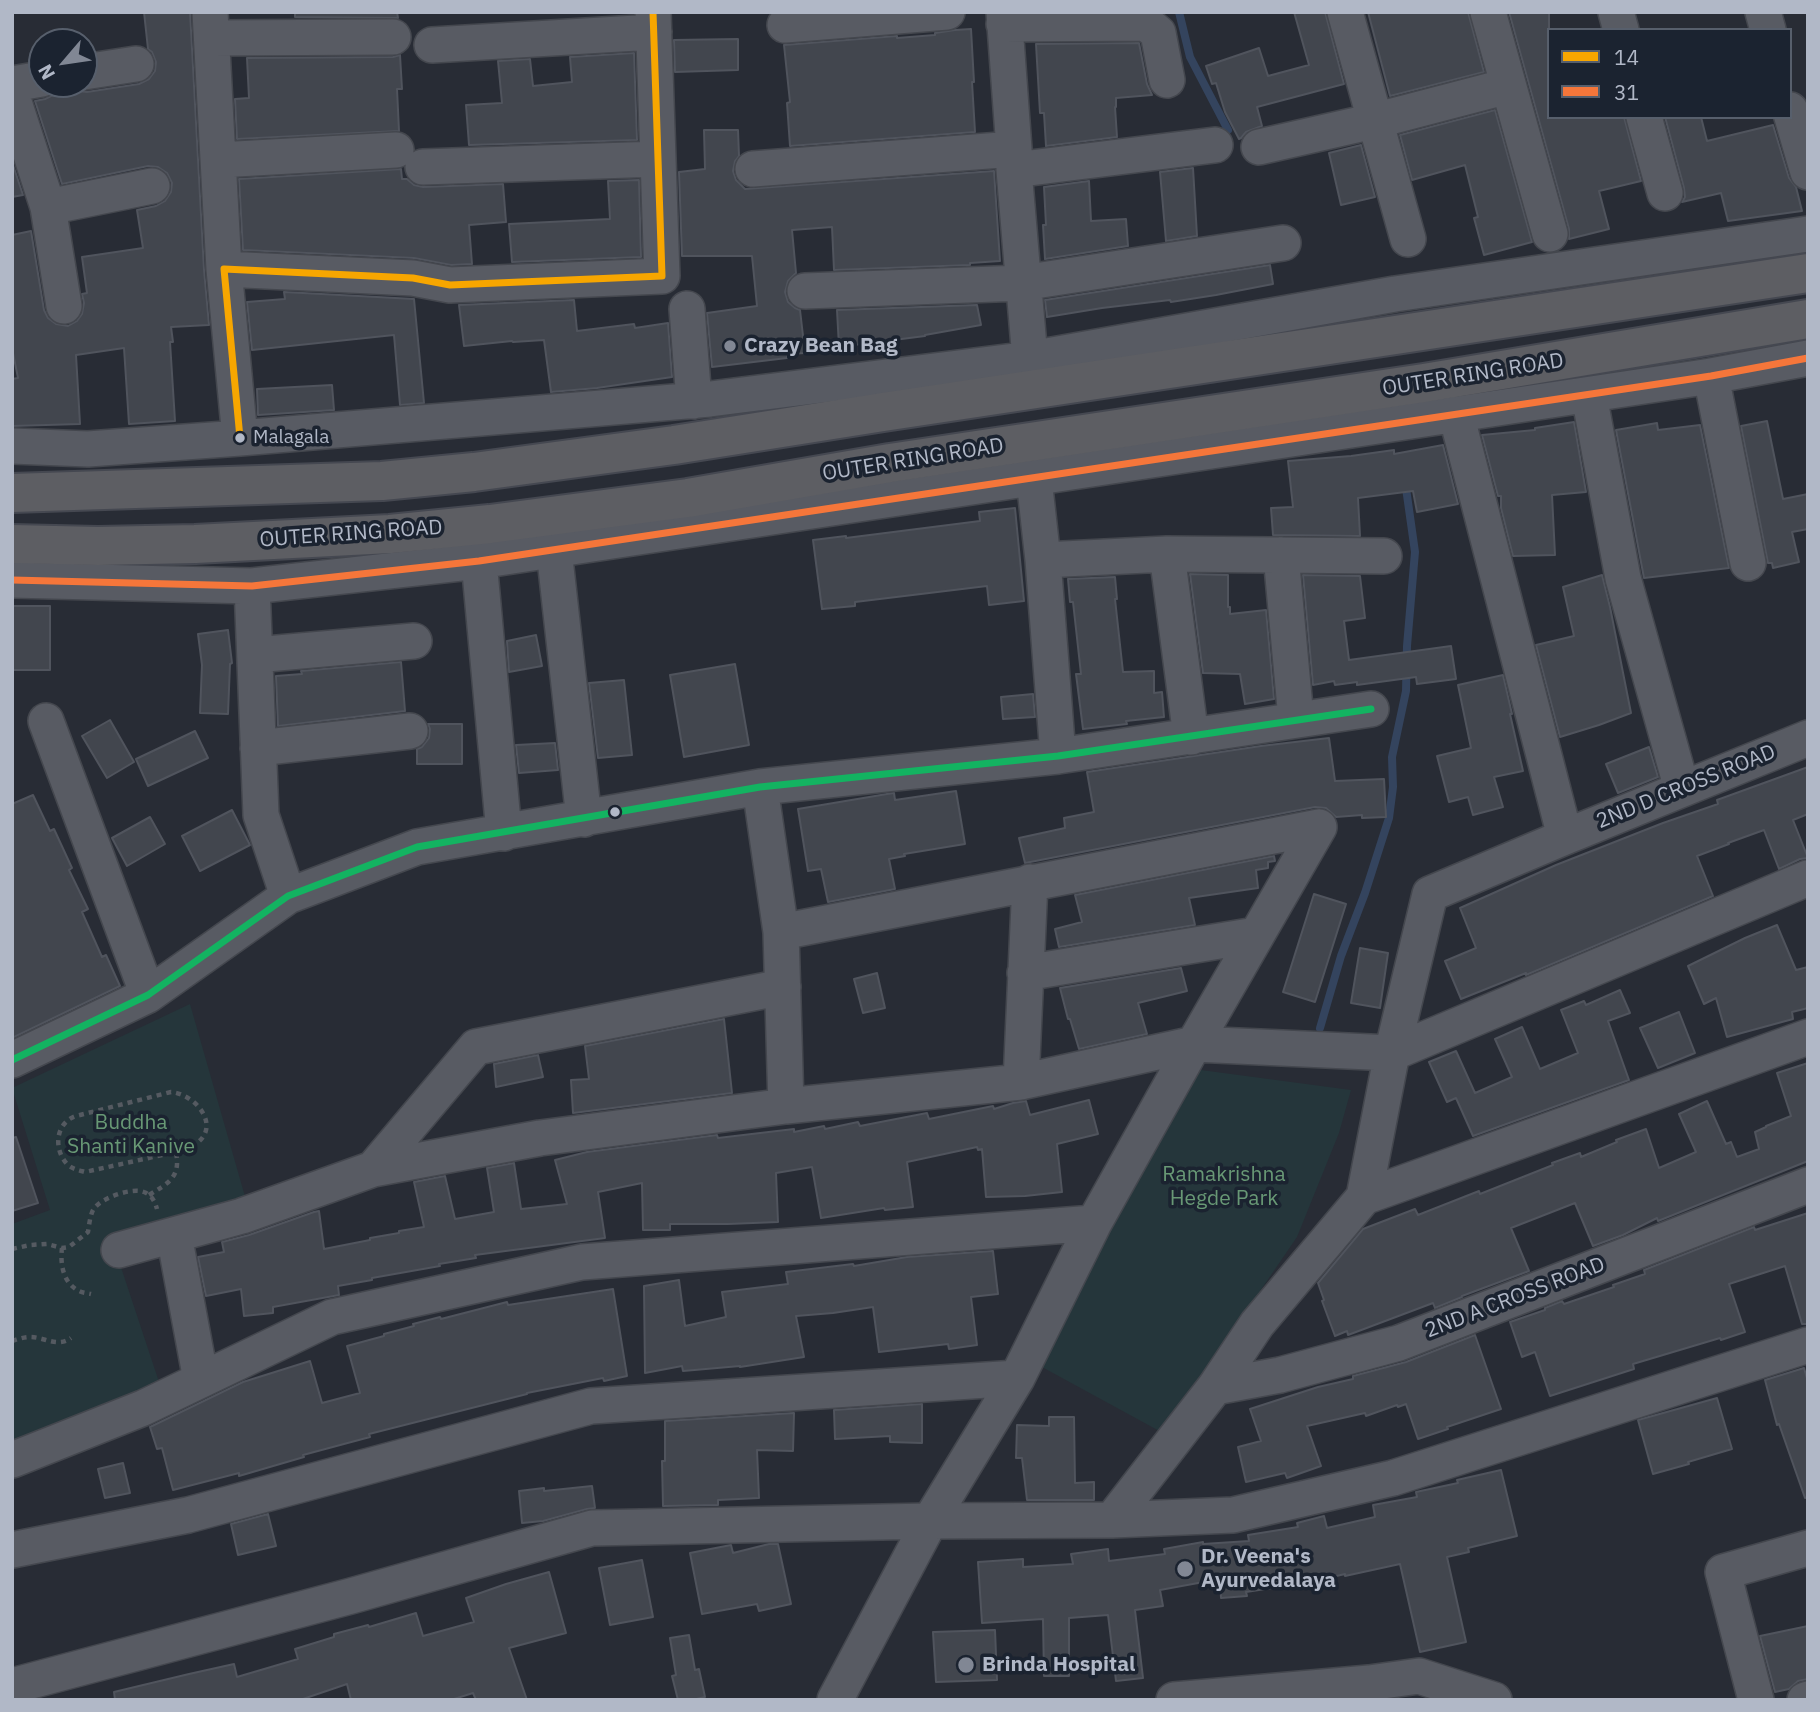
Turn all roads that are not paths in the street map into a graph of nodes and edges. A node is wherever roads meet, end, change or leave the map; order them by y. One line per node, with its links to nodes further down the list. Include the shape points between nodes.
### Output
1 (947, 12): 7 (street)
2 (1345, 12): 17 (street)
3 (1488, 12): 13 (street)
4 (1004, 18): 12 (street, via 1146,23 1158,33); 22 (street)
5 (653, 22): 9 (street); 20 (street)
6 (211, 25): 8 (street); 21 (street)
7 (785, 25)
8 (393, 37)
9 (432, 44)
10 (136, 64): 11 (street)
11 (98, 70)
12 (1167, 80)
13 (1508, 86): 17 (street); 28 (street)
14 (12, 96): 27 (street)
15 (1792, 117): 24 (street)
16 (1645, 119): 26 (street)
17 (1374, 121): 19 (street); 30 (street)
18 (1215, 145): 22 (street)
19 (1259, 147)
20 (658, 159): 21 (street); 32 (street, via 662,276 450,285 413,278)
21 (219, 160): 32 (street)
22 (1014, 160): 23 (street); 34 (street)
23 (752, 169)
24 (1808, 172)
25 (152, 186): 27 (street)
26 (1665, 193)
27 (48, 207): 36 (street)
28 (1550, 234)
29 (1808, 234): 40 (street, via 1395,294)
30 (1408, 239)
31 (1283, 243): 34 (street)
32 (224, 270): 45 (street)
33 (1802, 274): 48 (highway, via 674,446 474,472 382,481)
34 (1022, 283): 35 (street); 40 (street)
35 (805, 291)
36 (65, 306)
37 (687, 309): 43 (street)
38 (1805, 319): 49 (highway, OUTER RING ROAD, via 688,498 490,524 195,544)
39 (1808, 358): 41 (street)
40 (1030, 359): 43 (street)
41 (1711, 376): 42 (street); 56 (street)
42 (1589, 395): 44 (street); 70 (street, via 1623,578)
43 (694, 401): 45 (street)
44 (1456, 414): 47 (street); 73 (street)
45 (240, 439): 46 (street, via 88,449)
46 (12, 446)
47 (1034, 479): 50 (street); 54 (street)
48 (12, 493)
49 (12, 544)
50 (554, 550): 55 (street); 71 (street)
51 (1167, 554): 52 (street); 54 (street); 65 (street)
52 (1281, 555): 53 (street); 62 (street)
53 (1384, 556)
54 (1043, 560): 68 (street)
55 (479, 561): 58 (street); 72 (street)
56 (1748, 563)
57 (12, 580): 58 (street)
58 (253, 586): 60 (street)
59 (414, 641): 60 (street)
60 (255, 655): 67 (street)
61 (1371, 709): 62 (street)
62 (1296, 719): 65 (street)
63 (46, 721): 81 (street)
64 (410, 731): 67 (street)
65 (1191, 737): 68 (street)
66 (1808, 738): 70 (street, 2ND D CROSS ROAD)
67 (258, 748): 76 (street, via 261,815)
68 (1058, 756): 69 (street)
69 (760, 787): 71 (street); 77 (street)
70 (1682, 789): 73 (street, 2ND D CROSS ROAD)
71 (584, 818): 72 (street)
72 (504, 833): 76 (street, via 417,847)
73 (1565, 837): 84 (street, 2ND D CROSS ROAD, via 1430,894)
74 (1808, 878): 84 (street)
75 (1030, 883): 77 (street); 78 (street, via 1319,827); 79 (street)
76 (288, 896): 81 (street)
77 (781, 932): 80 (street)
78 (1256, 935): 79 (street); 83 (street)
79 (1025, 973): 86 (street)
80 (783, 987): 87 (street); 88 (street, via 476,1047)
81 (148, 995): 85 (street)
82 (1808, 1037): 90 (street)
83 (1194, 1044): 84 (street); 86 (street); 91 (street)
84 (1392, 1052): 90 (street)
85 (12, 1060)
86 (1021, 1082): 87 (street)
87 (786, 1106): 88 (street, via 540,1138)
88 (373, 1169): 92 (street, via 242,1216)
89 (1808, 1185): 97 (street, 2ND A CROSS ROAD, via 1399,1343)
90 (1364, 1197): 97 (street, via 1257,1324)
91 (1094, 1223): 95 (street); 96 (street, via 582,1262 332,1317)
92 (169, 1236): 93 (street); 96 (street)
93 (119, 1250)
94 (1808, 1345): 99 (street, via 1393,1478 1233,1516)
95 (1017, 1378): 100 (street); 102 (street, via 591,1406 188,1515)
96 (201, 1380): 98 (street)
97 (1215, 1387): 99 (street)
98 (12, 1460)
99 (1112, 1520): 100 (street)
100 (930, 1521): 103 (street, via 592,1528); 105 (street)
101 (1808, 1548): 108 (street, via 1723,1572)
102 (12, 1550)
103 (12, 1686)
104 (1372, 1692): 106 (street); 107 (street, via 1419,1676)
105 (835, 1700)
106 (1174, 1700)
107 (1494, 1700)
108 (1756, 1700)

